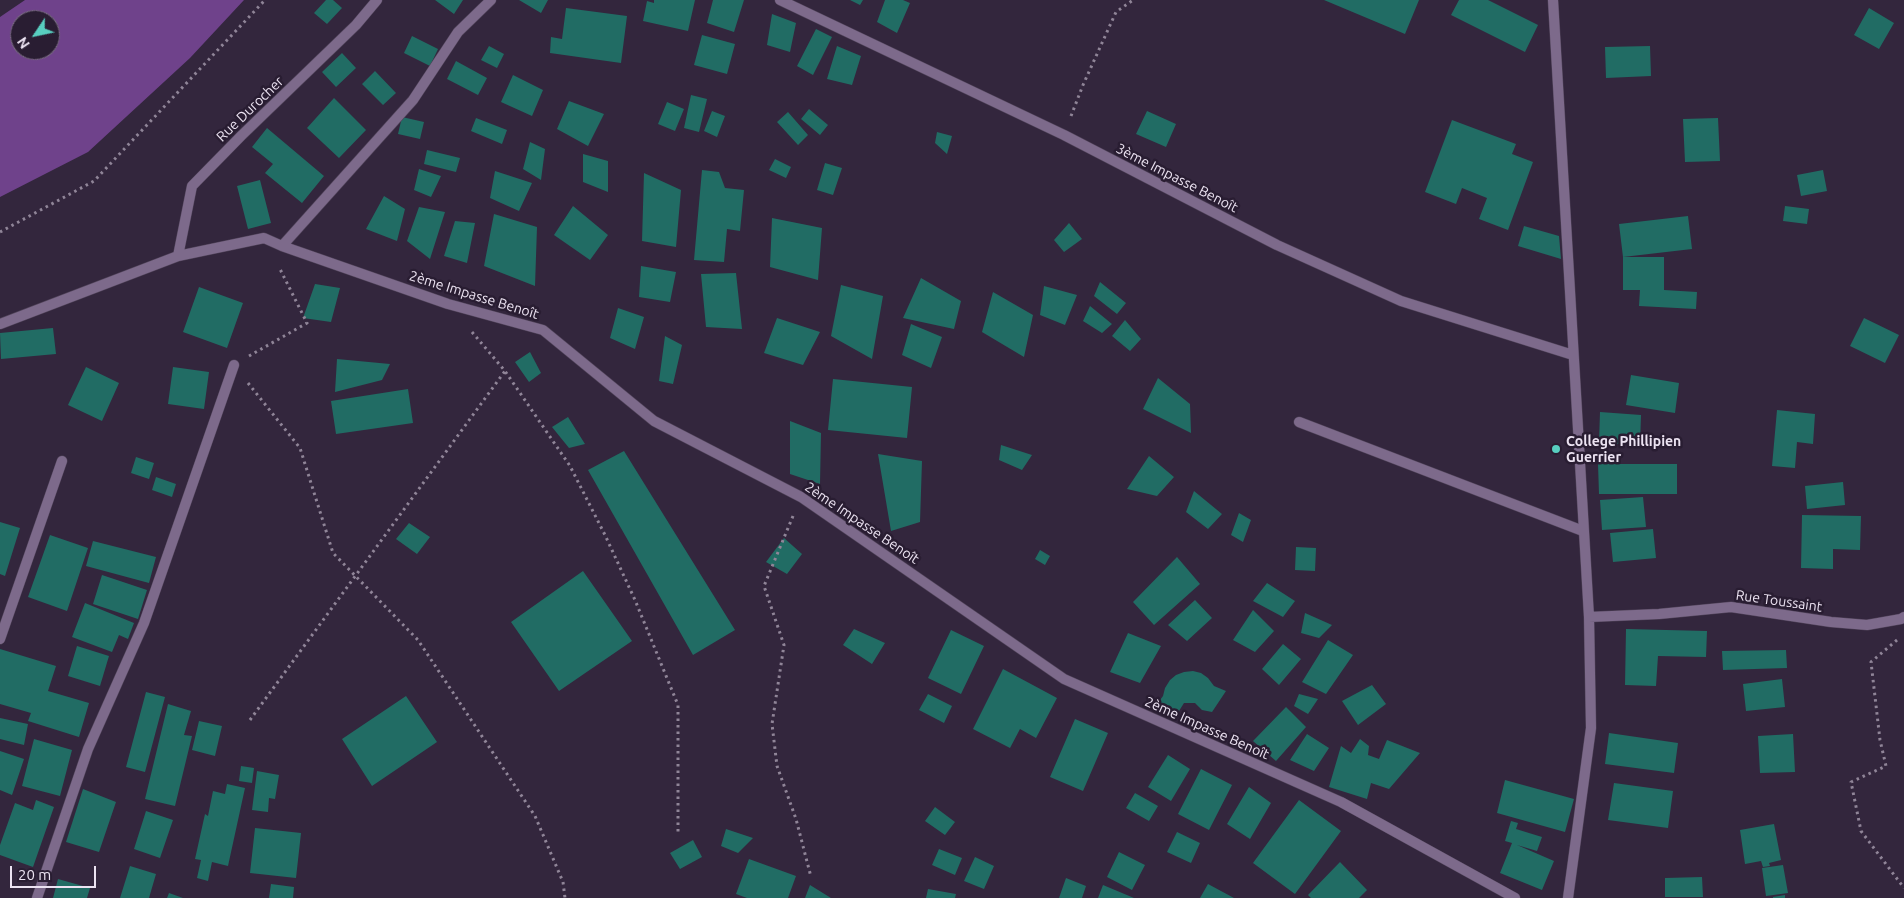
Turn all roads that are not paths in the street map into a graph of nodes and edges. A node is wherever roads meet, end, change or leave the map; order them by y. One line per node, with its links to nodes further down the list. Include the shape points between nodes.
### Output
1 (376, 0): 6 (street, Rue Durocher, via 356,25 192,186)
2 (491, 0): 5 (street, via 458,32 413,100)
3 (780, 0): 8 (street, 3ème Impasse Benoît, via 1064,136 1277,245 1401,301)
4 (1553, 0): 8 (street)
5 (282, 246): 6 (street, 2ème Impasse Benoît, via 264,238); 17 (street, 2ème Impasse Benoît, via 448,304 543,330 654,421 801,497 1064,679 1341,802)
6 (178, 256): 7 (street)
7 (0, 324)
8 (1573, 355): 12 (street)
9 (234, 365): 16 (street, via 144,624 88,750)
10 (1300, 422): 12 (street)
11 (62, 461): 15 (street)
12 (1584, 531): 14 (street)
13 (1904, 616): 14 (street, Rue Toussaint, via 1867,624 1822,621 1731,607)
14 (1590, 617): 18 (street, via 1591,728)
15 (0, 639)
16 (37, 898)
17 (1515, 898)
18 (1568, 898)

